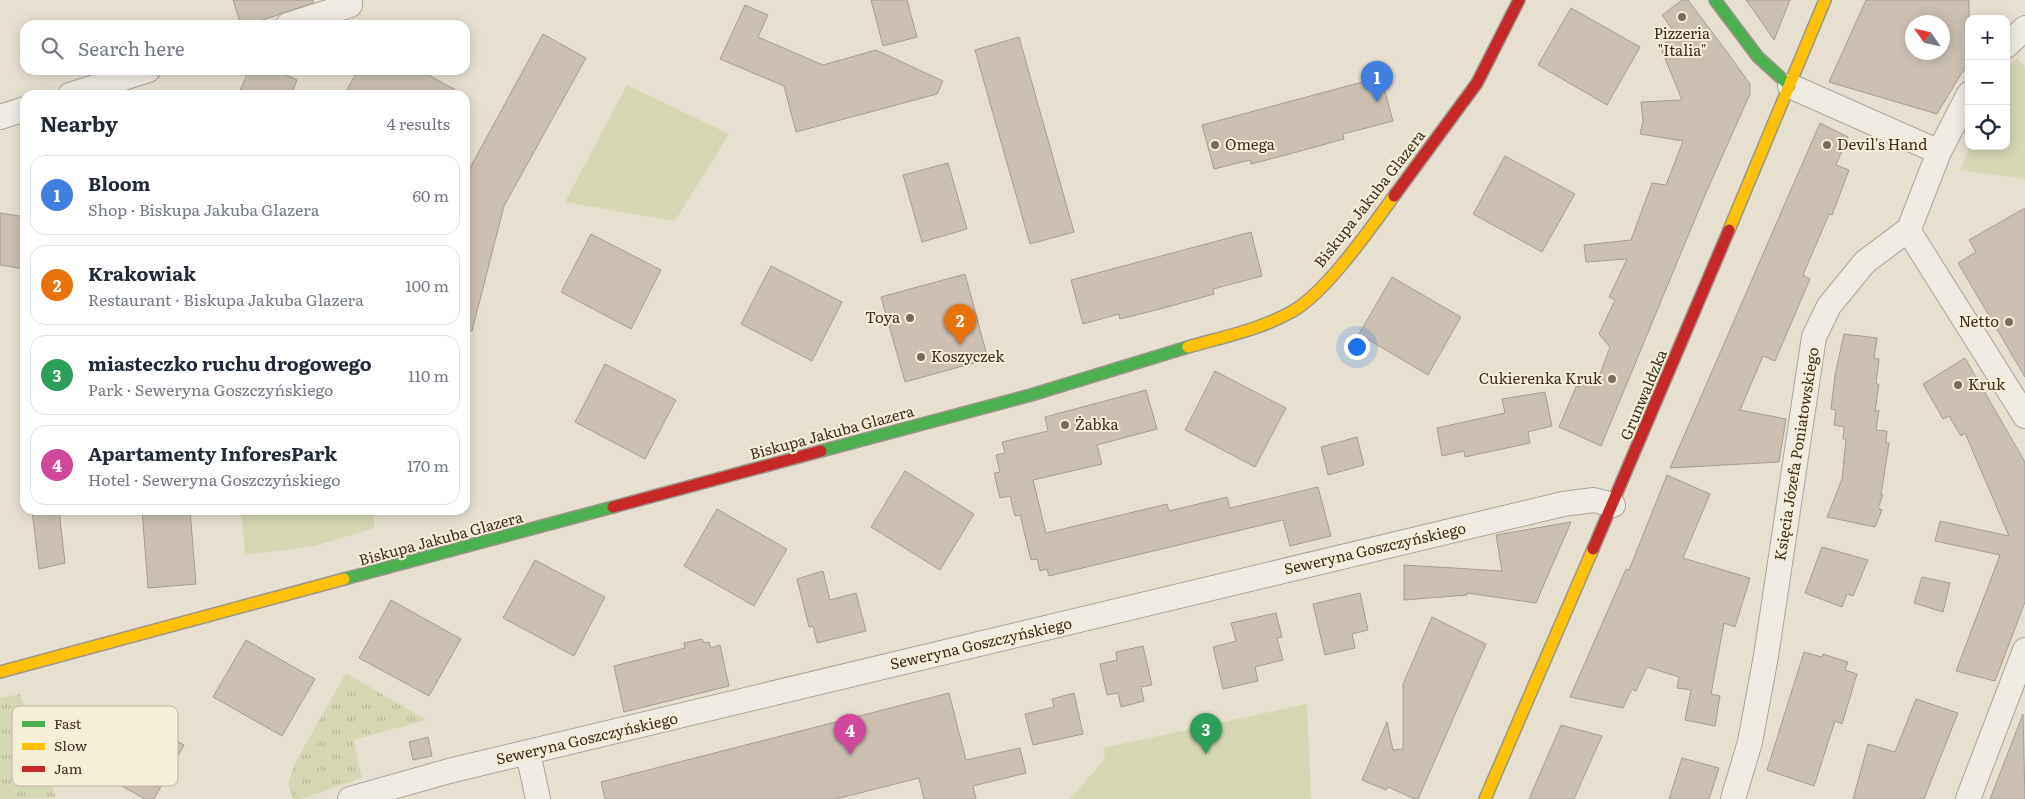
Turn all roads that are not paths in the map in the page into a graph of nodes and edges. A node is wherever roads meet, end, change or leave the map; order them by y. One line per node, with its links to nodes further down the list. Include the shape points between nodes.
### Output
1 (1519, 0): 19 (street, Biskupa Jakuba Glazera, via 1476,83 1374,224 1313,297 1293,311 1268,322 1031,395)
2 (1715, 0): 9 (street, via 1776,77)
3 (1826, 0): 9 (street, Grunwaldzka)
4 (350, 3): 5 (street)
5 (302, 20)
6 (2025, 28): 7 (street)
7 (2010, 42)
8 (132, 75): 10 (street)
9 (1790, 86): 14 (street); 17 (street, Grunwaldzka)
10 (86, 90)
11 (1965, 102): 14 (street)
12 (20, 111): 13 (street)
13 (0, 117)
14 (1940, 152): 15 (street)
15 (1908, 230): 16 (street); 24 (street, Księcia Józefa Poniatowskiego, via 1865,262 1829,306 1814,337 1766,656 1750,742)
16 (2025, 416)
17 (1613, 505): 20 (street, Seweryna Goszczyńskiego, via 1594,500 1563,504); 23 (street, Grunwaldzka)
18 (2025, 650): 25 (street)
19 (0, 672)
20 (528, 753): 21 (street, Seweryna Goszczyńskiego, via 400,783); 22 (street)
21 (350, 799)
22 (538, 799)
23 (1485, 799)
24 (1734, 799)
25 (1968, 799)

